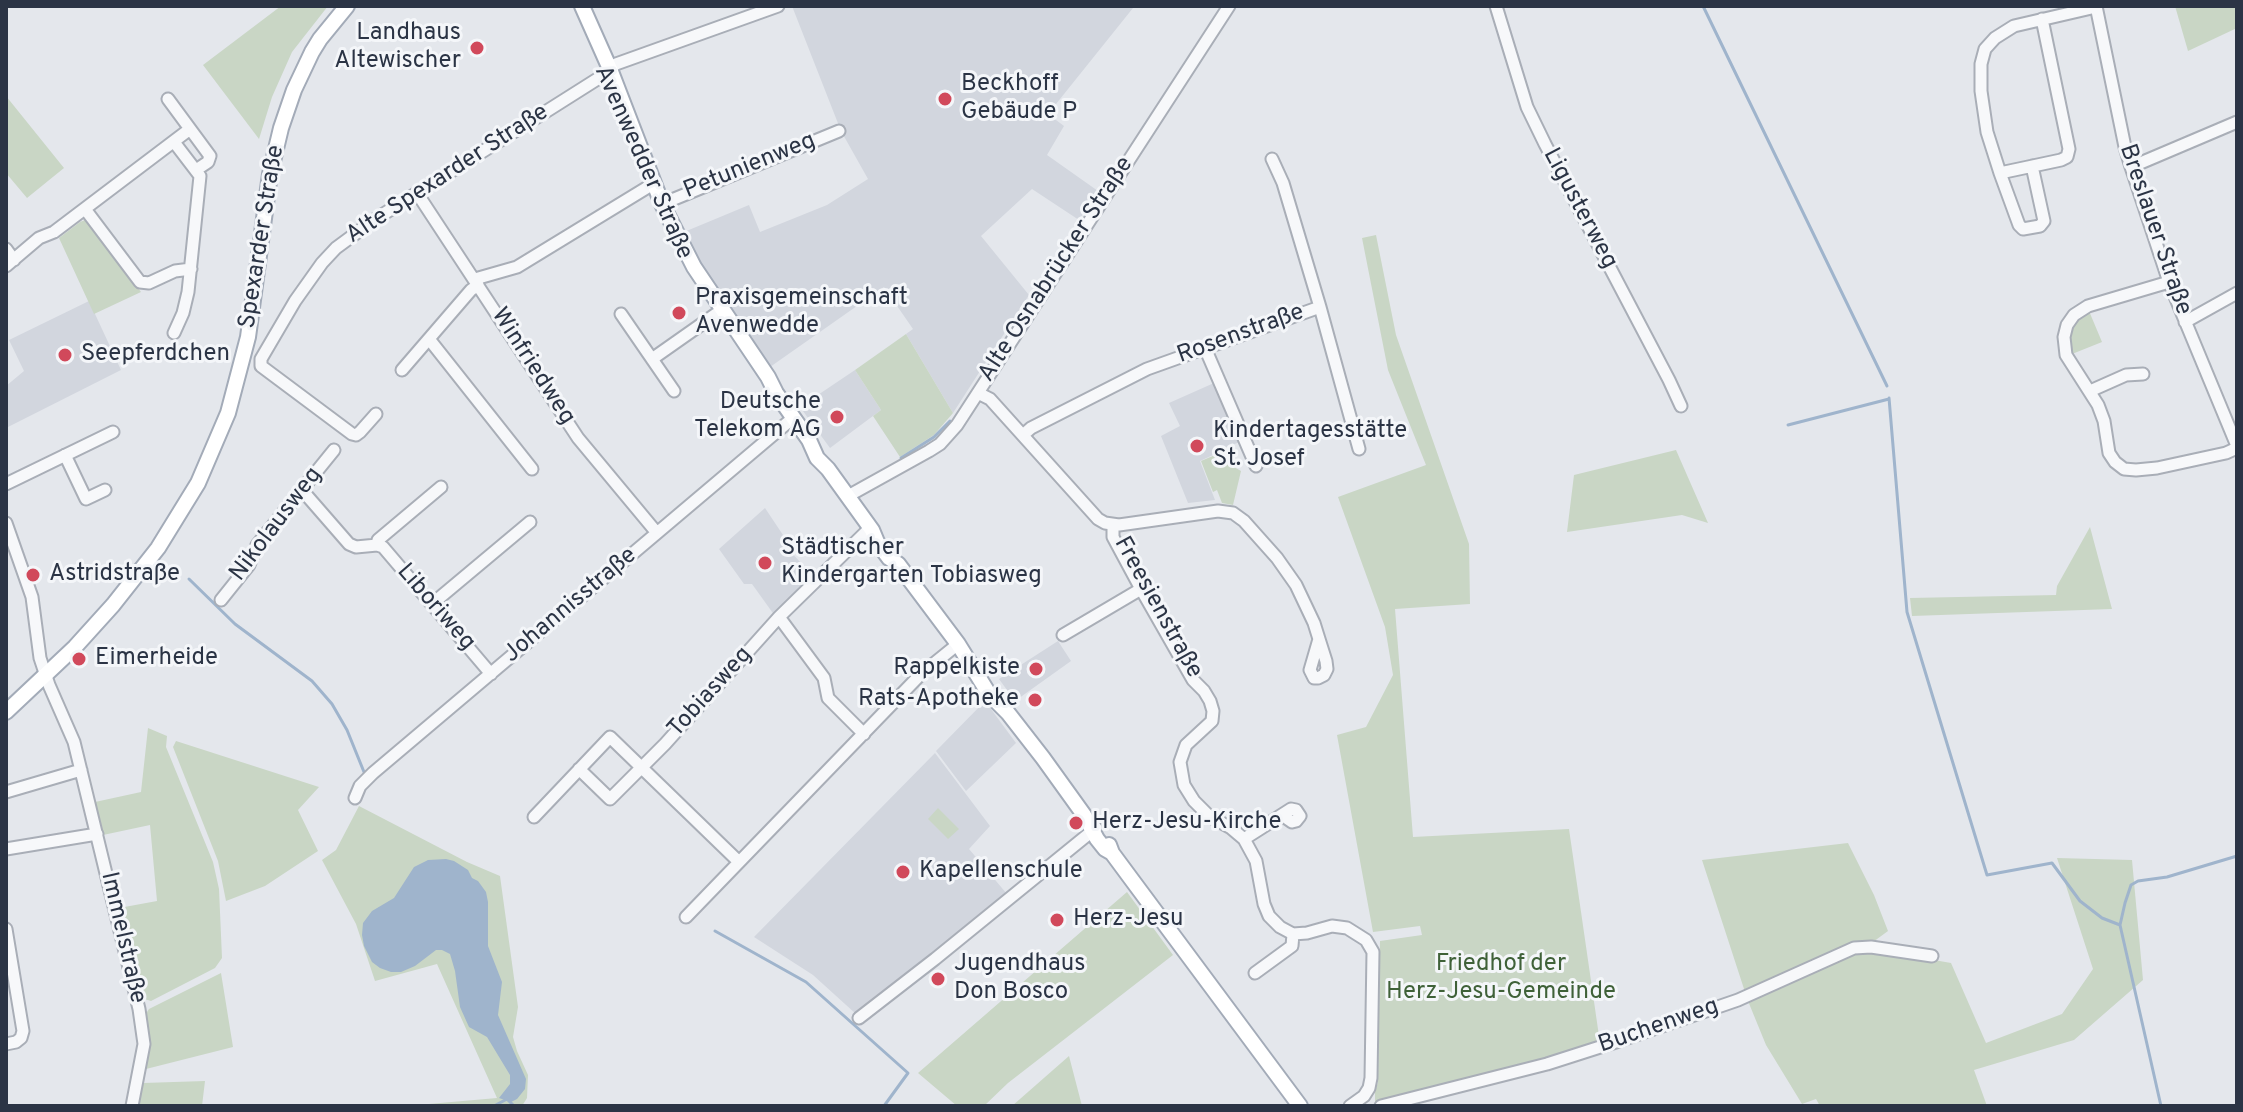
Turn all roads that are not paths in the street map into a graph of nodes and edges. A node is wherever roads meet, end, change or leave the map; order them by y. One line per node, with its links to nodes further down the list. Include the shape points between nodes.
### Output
1 (347, 6): 10 (main road, Spexarder Straße, via 320,39)
2 (358, 6): 10 (main road, Spexarder Straße)
3 (571, 6): 11 (main road, Avenwedder Straße)
4 (582, 6): 11 (main road, Avenwedder Straße)
5 (778, 6): 11 (street, Alte Spexarder Straße)
6 (1229, 6): 45 (street, Alte Osnabrücker Straße)
7 (1496, 6): 46 (street, Ligusterweg, via 1527,107)
8 (2096, 6): 9 (street); 19 (street, Breslauer Straße)
9 (2042, 19): 18 (street, via 2069,149 2061,160); 21 (street, via 2004,30 1985,49 1981,91)
10 (304, 71): 76 (main road, Spexarder Straße, via 276,144 248,337 214,449 158,548)
11 (606, 72): 22 (main road, Avenwedder Straße); 23 (street, Alte Spexarder Straße); 24 (main road, Avenwedder Straße)
12 (168, 99): 14 (street)
13 (2237, 122): 19 (street)
14 (190, 129): 16 (street); 20 (street, via 210,156)
15 (839, 131): 24 (street, Petunienweg)
16 (174, 142): 20 (street); 25 (street)
17 (1272, 159): 32 (street, Rosenstraße)
18 (2032, 166): 21 (street); 21 (street, via 2044,221 2040,226 2019,225)
19 (2131, 167): 30 (street, Breslauer Straße)
20 (196, 170): 28 (street, via 200,176)
21 (2000, 173)
22 (648, 187): 29 (street, via 517,267); 34 (main road, Avenwedder Straße)
23 (417, 193): 29 (street, Winfriedweg); 47 (street, Alte Spexarder Straße, via 336,248 295,301 261,359 265,370 352,434)
24 (662, 204): 44 (main road, Avenwedder Straße, via 694,267)
25 (85, 209): 27 (street); 28 (street, via 140,282)
26 (6, 249): 27 (street)
27 (10, 263)
28 (191, 269): 36 (street)
29 (476, 282): 37 (street); 66 (street, Winfriedweg, via 578,438)
30 (2169, 282): 35 (street, Breslauer Straße); 43 (street, via 2074,315 2064,348)
31 (2237, 293): 35 (street)
32 (1320, 307): 38 (street, Rosenstraße); 52 (street)
33 (621, 314): 39 (street)
34 (716, 314): 39 (street); 44 (main road, Avenwedder Straße)
35 (2185, 322): 51 (street, Breslauer Straße)
36 (174, 333)
37 (429, 339): 40 (street); 56 (street)
38 (1205, 348): 50 (street, Rosenstraße, via 1147,369); 55 (street)
39 (652, 359): 42 (street)
40 (402, 370)
41 (2143, 374): 43 (street, via 2126,375)
42 (674, 391)
43 (2090, 391): 51 (street, via 2104,421 2109,453 2124,469 2157,468)
44 (776, 393): 48 (main road, Avenwedder Straße)
45 (978, 393): 50 (street, Freesienstraße); 61 (street, Alte Osnabrücker Straße, via 940,444)
46 (1681, 406)
47 (376, 414)
48 (793, 418): 61 (main road, Avenwedder Straße, via 818,446); 66 (street, Johannisstraße)
49 (113, 432): 54 (street)
50 (1023, 435): 64 (street, Freesienstraße, via 1098,519)
51 (2237, 447)
52 (1359, 449)
53 (334, 450): 60 (street, Nikolausweg)
54 (65, 455): 57 (street); 59 (street, via 86,499)
55 (1256, 466)
56 (532, 469)
57 (6, 484)
58 (441, 487): 67 (street, Liboriweg)
59 (105, 490)
60 (302, 490): 67 (street, Liboriweg, via 349,544); 69 (street, Nikolausweg)
61 (848, 496): 65 (main road, Avenwedder Straße)
62 (530, 522): 70 (street)
63 (6, 523): 76 (street, via 32,597)
64 (1113, 525): 68 (street, Freesienstraße, via 1113,537); 73 (street, via 1233,513 1296,585)
65 (871, 529): 71 (street, Tobiasweg); 74 (main road, Avenwedder Straße)
66 (657, 533): 75 (street, Johannisstraße)
67 (377, 545): 70 (street, Liboriweg)
68 (1141, 589): 72 (street); 88 (street, Freesienstraße, via 1213,711 1212,721 1186,745 1180,762 1184,785 1209,816)
69 (221, 600)
70 (432, 604): 75 (street, Liboriweg)
71 (779, 617): 78 (street, via 824,678 828,698); 79 (street, Tobiasweg)
72 (1063, 635)
73 (1319, 639)
74 (958, 644): 78 (street); 86 (main road, Avenwedder Straße, via 983,685)
75 (491, 674): 83 (street, Johannisstraße, via 373,773)
76 (46, 675): 77 (main road, Spexarder Straße); 81 (street, Immelstraße)
77 (6, 712)
78 (864, 734): 90 (street)
79 (641, 768): 80 (street, Tobiasweg, via 610,799); 80 (street, via 610,737); 90 (street)
80 (579, 769): 85 (street)
81 (81, 770): 82 (street); 87 (street, Immelstraße)
82 (6, 792)
83 (355, 798)
84 (1282, 815): 88 (street)
85 (534, 817)
86 (1094, 829): 96 (street); 100 (main road, Avenwedder Straße)
87 (97, 834): 89 (street); 99 (street, Immelstraße, via 144,1044)
88 (1244, 839): 93 (street, via 1256,861 1269,916)
89 (6, 849)
90 (738, 861): 91 (street)
91 (686, 917)
92 (6, 929): 97 (street, via 23,1031 16,1042)
93 (1293, 934): 95 (street, via 1292,946); 98 (street, via 1347,928 1366,940 1373,952 1371,1078)
94 (1932, 956): 101 (street, Buchenweg, via 1854,948 1738,1000 1622,1040)
95 (1255, 973)
96 (859, 1018)
97 (6, 1044)
98 (1357, 1104)
99 (132, 1106)
100 (1300, 1106)
101 (1381, 1106)

